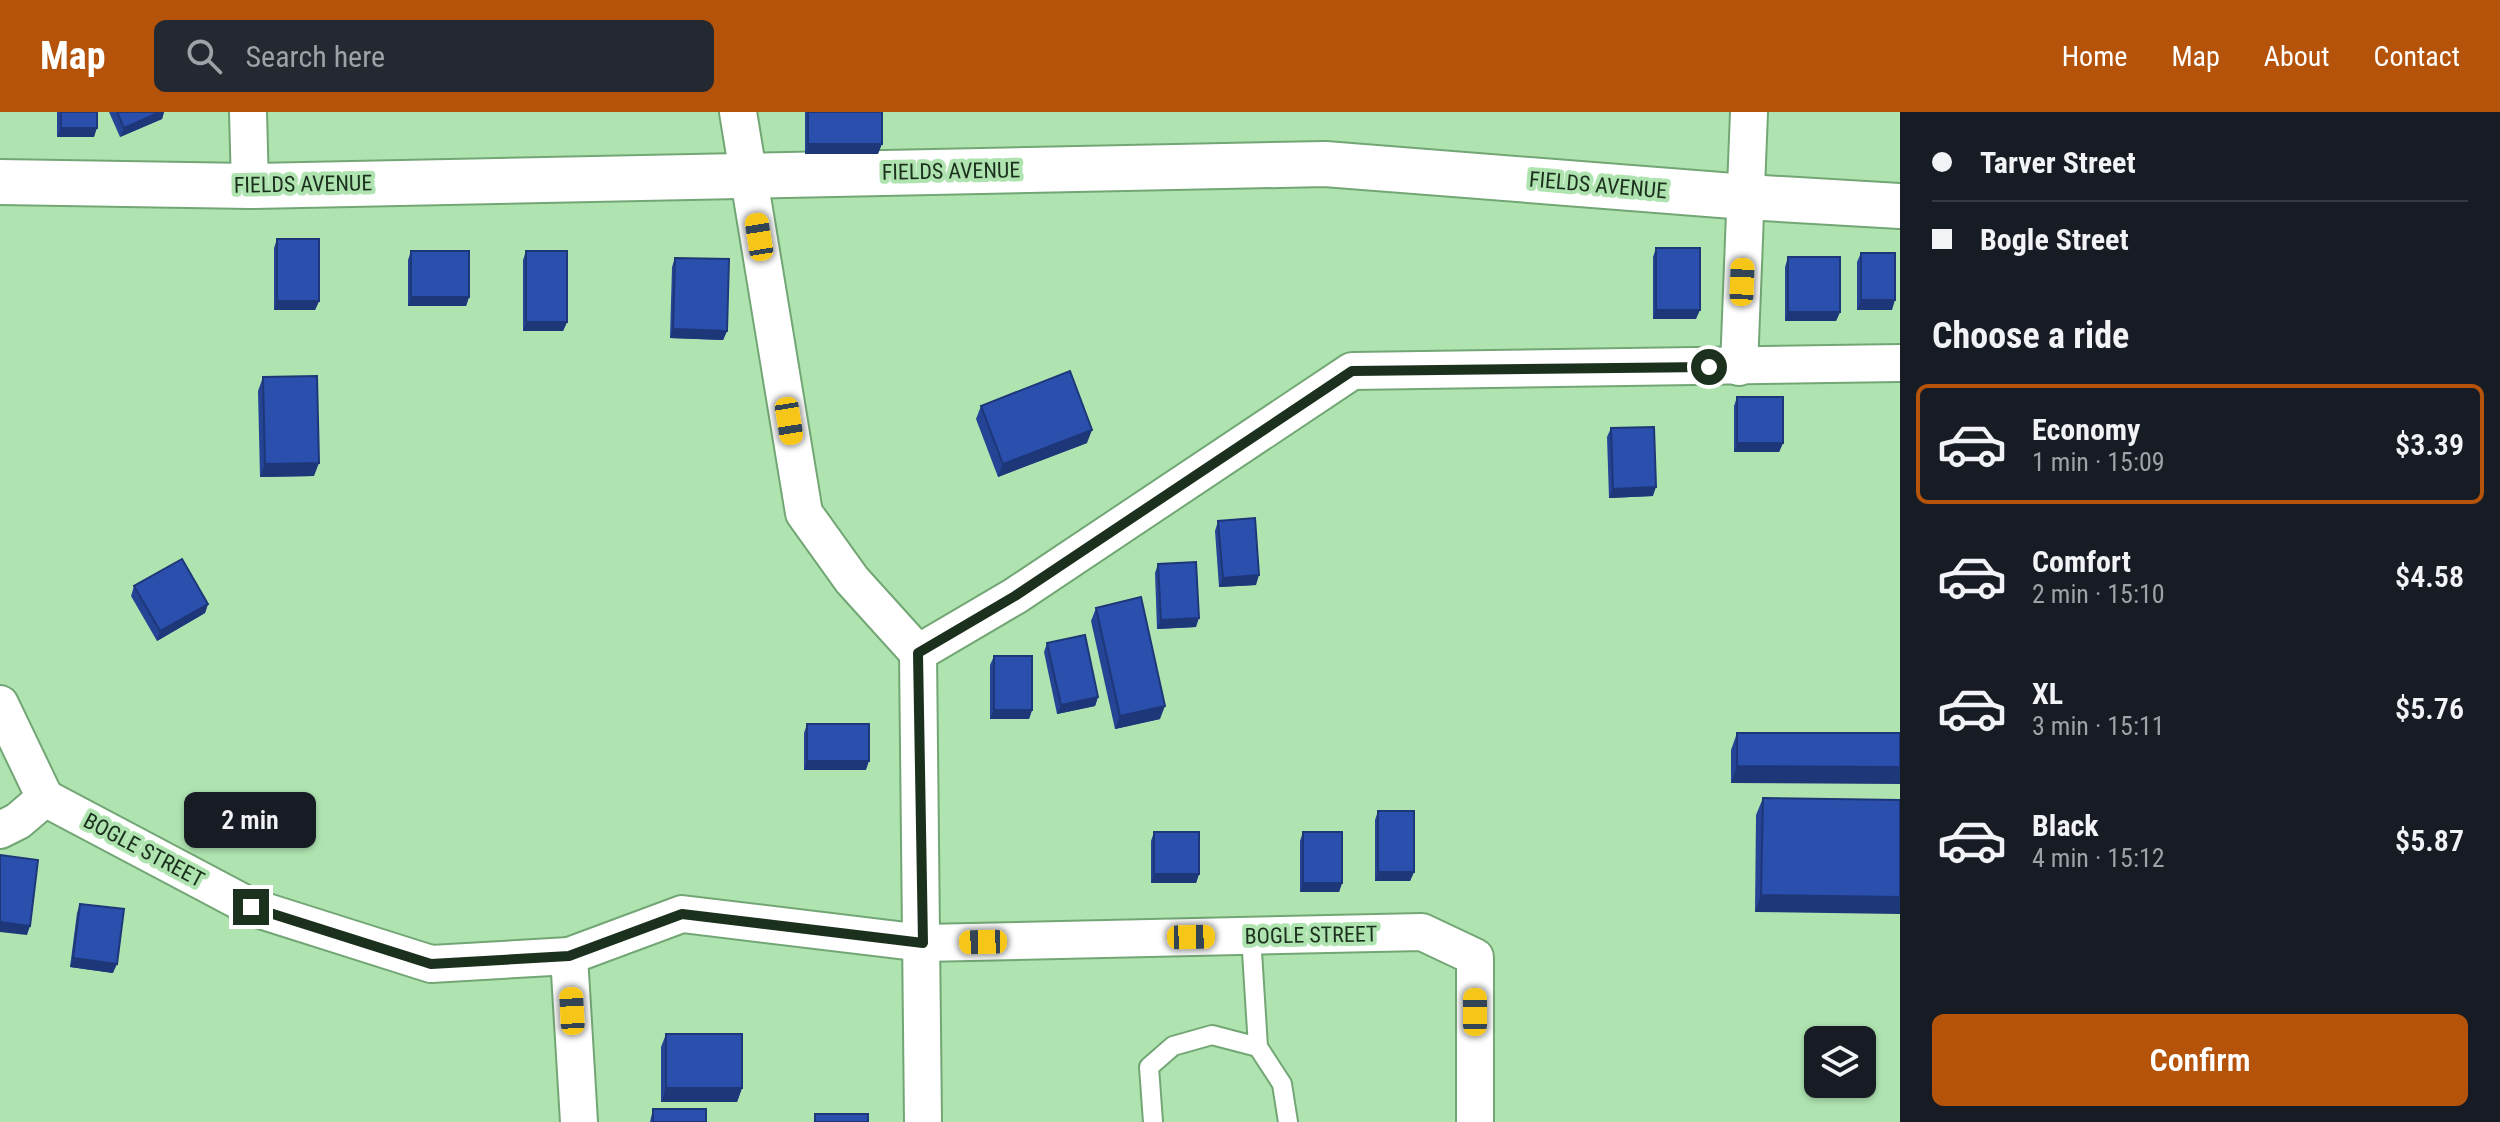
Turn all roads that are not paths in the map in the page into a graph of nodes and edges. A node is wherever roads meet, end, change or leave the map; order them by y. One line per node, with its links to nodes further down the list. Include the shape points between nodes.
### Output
1 (248, 112): 6 (street)
2 (738, 112): 4 (street)
3 (1749, 112): 7 (street)
4 (749, 176): 6 (street, FIELDS AVENUE); 7 (street, FIELDS AVENUE, via 1325,164); 11 (street, via 804,513 852,580)
5 (0, 182): 6 (street, FIELDS AVENUE)
6 (250, 186)
7 (1746, 197): 8 (street, FIELDS AVENUE); 10 (street)
8 (1900, 206)
9 (1900, 363): 10 (street)
10 (1739, 367): 11 (street, via 1352,371 1015,596)
11 (918, 653): 16 (street)
12 (0, 704): 13 (street)
13 (45, 798): 14 (street); 17 (street, BOGLE STREET, via 251,907 431,964)
14 (0, 830)
15 (1251, 936): 16 (street, BOGLE STREET); 18 (lane); 23 (street, BOGLE STREET, via 1422,932 1475,957)
16 (923, 943): 17 (street, BOGLE STREET, via 682,914); 20 (street)
17 (569, 956): 19 (street)
18 (1258, 1047): 21 (lane, via 1212,1035 1173,1046 1149,1067); 22 (lane, via 1282,1084)
19 (579, 1122)
20 (923, 1122)
21 (1153, 1122)
22 (1288, 1122)
23 (1475, 1122)

